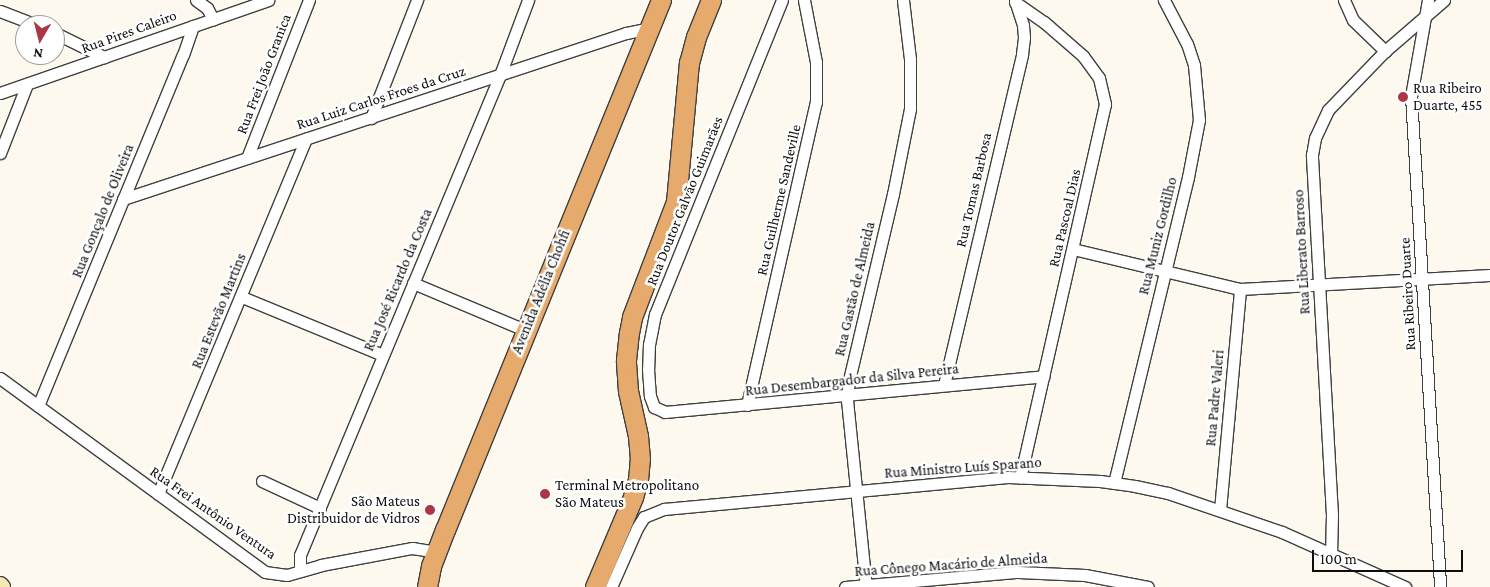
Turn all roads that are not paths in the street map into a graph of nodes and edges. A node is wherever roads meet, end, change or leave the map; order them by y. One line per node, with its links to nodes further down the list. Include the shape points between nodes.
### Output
1 (196, 0): 19 (street, via 207,8)
2 (268, 0): 19 (street, Rua Pires Caleiro)
3 (309, 0): 31 (street, Rua Frei João Granica)
4 (417, 0): 28 (street)
5 (528, 0): 25 (street, Rua José Ricardo da Costa)
6 (661, 0): 21 (highway, Avenida Adélia Chohfi)
7 (711, 0): 62 (highway, via 689,63 676,202 629,333 626,360 628,391 638,436 638,480)
8 (782, 0): 49 (street, Rua Doutor Galvão Guimarães, via 655,314 649,344 650,396 654,407)
9 (804, 0): 47 (street, Rua Guilherme Sandeville, via 816,62 816,102)
10 (903, 0): 46 (street, Rua Gastão de Almeida, via 910,59 910,109)
11 (1164, 0): 34 (street, Rua Muniz Gordilho, via 1194,65 1199,120)
12 (1344, 0): 23 (street, via 1353,20)
13 (1428, 0): 17 (street, Rua Ribeiro Duarte)
14 (1444, 0): 17 (street, Rua Liberato Barroso)
15 (1015, 1): 33 (street, Rua Pascoal Dias, via 1083,56 1104,91 1102,124); 45 (street, Rua Tomas Barbosa, via 1024,37 1022,54)
16 (0, 11): 18 (street)
17 (1424, 15): 23 (street, Rua Liberato Barroso); 36 (street, Rua Ribeiro Duarte, via 1411,96)
18 (15, 17)
19 (213, 19): 20 (street, Rua Pires Caleiro)
20 (192, 26): 24 (street, Rua Pires Caleiro); 32 (street, Rua Gonçalo de Oliveira)
21 (649, 28): 25 (street, Rua Luiz Carlos Froes da Cruz); 41 (highway, Avenida Adélia Chohfi)
22 (65, 38): 24 (street)
23 (1385, 51): 38 (street, Rua Liberato Barroso, via 1328,110 1315,138 1312,155)
24 (104, 57): 26 (street, Rua Pires Caleiro)
25 (500, 75): 28 (street, Rua Luiz Carlos Froes da Cruz); 37 (street, Rua José Ricardo da Costa)
26 (27, 84): 27 (street, Rua Pires Caleiro); 30 (street)
27 (0, 93)
28 (371, 118): 29 (street, Rua Luiz Carlos Froes da Cruz)
29 (306, 139): 31 (street, Rua Luiz Carlos Froes da Cruz); 40 (street, Rua Estevão Martins)
30 (0, 153)
31 (247, 158): 32 (street, Rua Luiz Carlos Froes da Cruz)
32 (123, 199): 48 (street, Rua Gonçalo de Oliveira)
33 (1073, 249): 34 (street); 43 (street, Rua Pascoal Dias)
34 (1164, 272): 39 (street); 52 (street, Rua Muniz Gordilho)
35 (1490, 275): 36 (street)
36 (1423, 279): 38 (street); 67 (street, Rua Ribeiro Duarte)
37 (413, 283): 41 (street); 42 (street, Rua José Ricardo da Costa)
38 (1319, 284): 39 (street); 58 (street, Rua Liberato Barroso)
39 (1240, 288): 56 (street, Rua Padre Valeri)
40 (242, 297): 42 (street); 54 (street, Rua Estevão Martins)
41 (525, 330): 57 (highway, Avenida Adélia Chohfi)
42 (383, 356): 55 (street, Rua José Ricardo da Costa)
43 (1043, 376): 45 (street, Rua Desembargador da Silva Pereira); 50 (street, Rua Pascoal Dias)
44 (0, 378): 48 (street, Rua Frei Antônio Ventura)
45 (944, 385): 46 (street, Rua Desembargador da Silva Pereira)
46 (848, 396): 47 (street, Rua Desembargador da Silva Pereira); 53 (street, Rua Gastão de Almeida)
47 (747, 405): 49 (street, Rua Desembargador da Silva Pereira)
48 (38, 406): 54 (street, Rua Frei Antônio Ventura)
49 (665, 412)
50 (1020, 477): 52 (street, Rua Ministro Luís Sparano); 53 (street, Rua Ministro Luís Sparano)
51 (262, 481): 55 (street)
52 (1114, 483): 56 (street, Rua Ministro Luís Sparano, via 1168,493)
53 (857, 491): 60 (street, Rua Gastão de Almeida); 63 (street, Rua Ministro Luís Sparano, via 664,509 644,517)
54 (158, 494): 59 (street, Rua Frei Antônio Ventura, via 265,572 287,575)
55 (320, 508): 59 (street, Rua José Ricardo da Costa, via 300,555)
56 (1220, 510): 58 (street, Rua Ministro Luís Sparano, via 1282,532)
57 (437, 552): 59 (street, Rua Frei Antônio Ventura, via 412,548); 61 (highway, Avenida Adélia Chohfi)
58 (1332, 555): 66 (street, Rua Ministro Luís Sparano)
59 (300, 571)
60 (866, 586): 64 (street, Rua Cônego Macário de Almeida); 65 (street, Rua Cônego Macário de Almeida, via 1026,572 1084,575)
61 (427, 587)
62 (596, 587)
63 (611, 587)
64 (846, 587)
65 (1148, 587)
66 (1405, 587)
67 (1440, 587)

